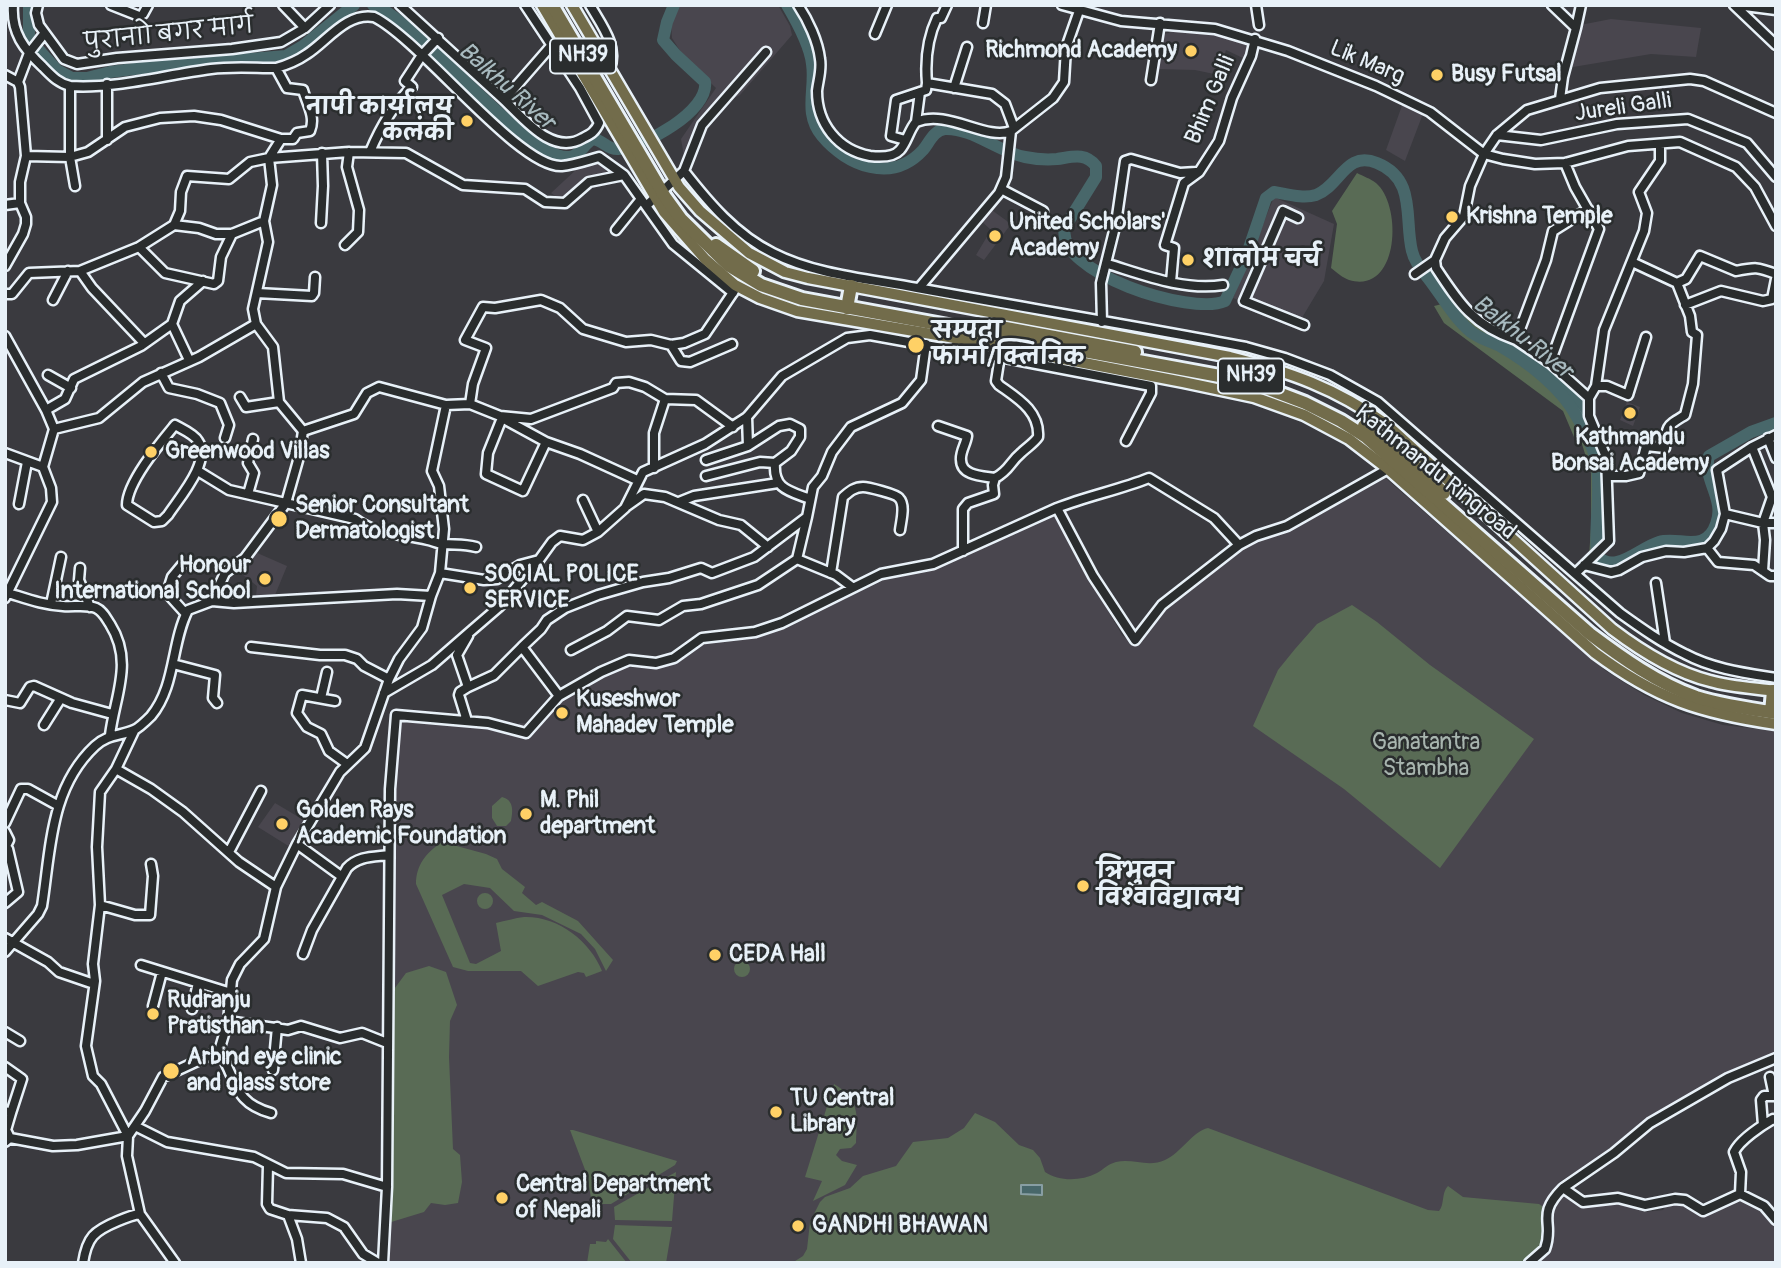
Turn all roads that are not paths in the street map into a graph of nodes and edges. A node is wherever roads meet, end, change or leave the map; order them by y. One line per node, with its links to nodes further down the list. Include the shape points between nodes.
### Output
1 (12, 5): 37 (street, via 16,31)
2 (38, 5): 31 (street, via 36,19)
3 (111, 5): 4 (street, via 139,16)
4 (148, 5)
5 (283, 5): 28 (street)
6 (330, 5): 28 (street, पुरानाो बगर मार्ग)
7 (400, 5): 33 (street)
8 (526, 5): 35 (street)
9 (542, 5): 52 (main road, via 596,96)
10 (552, 5): 52 (highway, Kathmandu Ringroad / NH39)
11 (562, 5): 52 (highway, Kathmandu Ringroad / NH39)
12 (572, 5): 41 (main road)
13 (590, 5): 41 (street, via 611,41 614,56)
14 (798, 5): 59 (street, via 820,60 818,97 828,130 848,149 877,157 895,153)
15 (887, 5): 30 (street)
16 (947, 5): 45 (street, via 930,37)
17 (986, 5): 25 (street)
18 (1062, 5): 23 (street, Lik Marg)
19 (1256, 5): 27 (street)
20 (1552, 5): 29 (street)
21 (1581, 5): 29 (street)
22 (1735, 5): 24 (street); 34 (street)
23 (1079, 8): 26 (street, Lik Marg, via 1121,21); 55 (street, via 1066,48 1064,82)
24 (1776, 10)
25 (983, 23)
26 (1160, 23): 32 (street, Lik Marg); 43 (street)
27 (1259, 25)
28 (305, 27): 31 (street, पुरानाो बगर मार्ग, via 270,45 85,64 69,62)
29 (1576, 28): 50 (street)
30 (875, 34)
31 (43, 35): 37 (street)
32 (1255, 39): 64 (street, Lik Marg, via 1376,86 1430,113); 70 (street, Bhim Galli, via 1219,141)
33 (436, 40): 39 (street); 51 (street)
34 (1776, 45)
35 (551, 46): 51 (street); 51 (street, via 599,123 595,132 575,143 550,141)
36 (967, 47): 48 (street)
37 (31, 51): 44 (street); 47 (street, via 58,82)
38 (766, 52): 69 (street, via 702,125)
39 (423, 54): 40 (street, via 380,19 362,16 307,54); 62 (street, via 405,81 412,87 398,100); 71 (street, via 496,126 534,156 560,166 599,158)
40 (276, 68): 46 (street, via 209,69); 57 (street, via 287,89 303,90 313,115 310,131)
41 (610, 69): 52 (main road)
42 (5, 75): 44 (street)
43 (1151, 80)
44 (18, 82): 65 (street)
45 (927, 83): 48 (street); 49 (street, via 926,90)
46 (107, 84): 47 (street); 58 (street)
47 (70, 86): 66 (street)
48 (954, 88): 55 (street, via 992,94 1005,104)
49 (920, 92): 54 (street); 59 (street, via 896,100 891,136)
50 (1560, 99): 53 (street, via 1600,88 1690,79); 56 (street, via 1527,110)
51 (504, 100)
52 (616, 105): 75 (highway, Kathmandu Ringroad / NH39)
53 (1776, 113)
54 (916, 122): 55 (street, via 934,117 1001,135); 59 (street)
55 (1012, 131): 73 (street)
56 (1497, 135): 64 (street); 72 (street, Jureli Galli, via 1541,140 1617,124 1688,119 1747,143)
57 (281, 139): 58 (street, via 194,116 136,123); 67 (street)
58 (107, 140): 66 (street)
59 (905, 140)
60 (1660, 144): 68 (street, Lik Marg, via 1628,146); 85 (street, Lik Marg, via 1680,142 1736,167 1755,187); 91 (street, via 1660,161 1639,192 1647,213)
61 (349, 152): 62 (street); 63 (street); 88 (street, via 348,167 359,210 358,232)
62 (370, 152): 71 (street, via 406,153 463,185 525,189 545,202 565,203 589,182)
63 (321, 153): 67 (street); 83 (street)
64 (1484, 154): 68 (street, Lik Marg, via 1535,164); 90 (street, via 1464,216 1445,238)
65 (26, 156): 66 (street); 76 (street)
66 (69, 157): 74 (street)
67 (269, 158): 82 (street, via 272,185); 84 (street, via 250,162 229,179 187,176)
68 (1565, 163): 79 (street)
69 (684, 171): 75 (street); 104 (street, via 724,218 771,252)
70 (1199, 172): 93 (street, via 1180,173 1125,161); 100 (street, Bhim Galli, via 1184,183 1165,245 1174,248)
71 (624, 175): 77 (street)
72 (1776, 177)
73 (1003, 185): 80 (street); 105 (street)
74 (75, 186)
75 (665, 190): 77 (street); 103 (main road, via 763,262 785,272); 106 (main road, via 681,234); 110 (highway, Kathmandu Ringroad / NH39, via 681,219 728,265 777,291)
76 (20, 203): 78 (street); 92 (street, via 26,224)
77 (643, 203): 86 (street); 106 (street, via 673,244)
78 (5, 205)
79 (1588, 209): 119 (street, via 1553,231); 129 (street, via 1599,229)
80 (1042, 211)
81 (1298, 218): 115 (street, via 1283,211 1244,301)
82 (264, 221): 87 (street); 107 (street, via 268,242)
83 (321, 223)
84 (174, 225): 87 (street); 89 (street)
85 (1776, 226)
86 (616, 230)
87 (232, 234): 99 (street, via 221,257 217,284)
88 (345, 245)
89 (139, 247): 95 (street); 99 (street, via 165,273)
90 (1435, 260): 96 (street); 119 (street, via 1464,309 1500,335)
91 (1632, 261): 101 (street); 132 (street, via 1604,330)
92 (5, 266)
93 (1107, 266): 100 (street); 112 (street, via 1101,284)
94 (68, 271): 95 (street); 108 (street, via 29,273 12,293); 109 (street)
95 (80, 271): 120 (street)
96 (1415, 274)
97 (315, 277): 107 (street, via 312,296)
98 (1776, 277): 101 (street, via 1764,268 1736,271 1700,256 1686,279); 111 (street, via 1772,299 1721,291)
99 (203, 281): 113 (street, via 180,301)
100 (1171, 282): 102 (street, via 1206,288)
101 (1678, 283): 111 (street)
102 (1223, 285)
103 (851, 286): 104 (main road); 110 (highway)
104 (889, 288): 105 (street); 127 (main road)
105 (919, 288): 112 (street)
106 (734, 289): 116 (main road, via 797,311); 124 (street, via 705,334)
107 (257, 293): 114 (street)
108 (5, 294)
109 (53, 300)
110 (848, 304): 116 (highway, Kathmandu Ringroad / NH39); 224 (highway, Kathmandu Ringroad / NH39, via 1216,368 1264,379 1320,400 1407,459 1627,653 1694,687 1727,697)
111 (1685, 305): 165 (street, via 1692,332 1697,335 1685,415 1669,424 1665,448 1646,446 1639,473)
112 (1102, 322): 121 (street)
113 (172, 324): 120 (street); 128 (street)
114 (256, 324): 128 (street); 137 (street, via 273,347)
115 (1304, 325)
116 (962, 334): 125 (highway, Kathmandu Ringroad / NH39); 126 (street)
117 (5, 336): 141 (street)
118 (1646, 337): 132 (street, via 1628,394)
119 (1516, 340): 129 (street)
120 (147, 341): 133 (street, via 74,379)
121 (1220, 342): 127 (street); 199 (street, via 1307,366 1378,402)
122 (732, 344): 124 (street, via 690,362 681,361)
123 (926, 344): 126 (street); 142 (street, via 870,335 847,338 782,376); 171 (street, via 921,380 902,403 851,427 832,452)
124 (671, 345): 138 (street, via 651,340 626,342 583,328 561,308 541,300 483,307 465,340 486,348)
125 (1001, 347): 126 (street); 151 (street, via 1152,386); 162 (main road, via 1254,397 1326,425); 166 (street, via 996,381 1027,405 1039,429 1031,447 1009,471); 224 (highway, Kathmandu Ringroad / NH39, via 1247,382 1320,409 1390,456 1614,652 1697,697 1729,705)
126 (953, 350)
127 (1218, 355): 224 (main road, via 1300,377 1360,406 1386,424 1612,629 1672,667)
128 (189, 360): 130 (street)
129 (1549, 363): 135 (street)
130 (161, 373): 146 (street, via 99,418); 149 (street, via 169,388 220,402 229,425)
131 (48, 375): 133 (street)
132 (1596, 386): 135 (street)
133 (71, 388): 141 (street, via 65,399)
134 (240, 397): 137 (street, via 246,407)
135 (1589, 398): 165 (street, via 1589,415)
136 (665, 399): 140 (street, via 629,382 615,383 613,388 531,419 500,416); 144 (street, via 696,400); 161 (street, via 654,433)
137 (279, 402): 147 (street)
138 (470, 404): 139 (street); 140 (street)
139 (446, 405): 147 (street, via 379,387 367,393 354,414); 184 (street, via 432,471 439,486)
140 (484, 409): 143 (street)
141 (46, 410): 146 (street)
142 (747, 417): 144 (street); 153 (street)
143 (502, 418): 152 (street); 152 (street, via 488,453 488,475 523,491)
144 (733, 426): 161 (street)
145 (939, 426): 166 (street, via 967,436 961,460 971,474)
146 (54, 429): 160 (street)
147 (303, 431): 174 (street)
148 (1772, 437): 154 (street); 156 (street)
149 (225, 438)
150 (253, 439): 170 (street, via 248,464 254,473)
151 (1126, 441)
152 (546, 442): 167 (street)
153 (748, 446): 157 (street); 159 (street, via 779,426 790,424 800,429 792,451)
154 (1752, 447): 169 (street); 178 (street, via 1717,470)
155 (5, 453): 158 (street)
156 (1776, 458)
157 (706, 460)
158 (27, 462): 160 (street); 175 (street)
159 (775, 463): 164 (street, via 760,462); 168 (street)
160 (43, 467): 203 (street, via 52,502)
161 (654, 468): 167 (street)
162 (1388, 469): 185 (street, via 1287,526); 224 (main road, via 1617,670 1678,703 1709,713)
163 (198, 471): 163 (street, via 201,454 197,439 175,425 150,454 127,505 159,523); 170 (street, via 229,490)
164 (706, 476)
165 (1609, 476): 193 (street, via 1609,541)
166 (995, 478): 189 (street, via 994,494 968,502 963,509)
167 (637, 480): 176 (street)
168 (778, 483): 171 (street); 173 (street)
169 (1771, 490): 180 (street)
170 (248, 494): 174 (street)
171 (810, 499): 179 (street)
172 (583, 500): 183 (street)
173 (679, 502): 176 (street, via 644,494); 187 (street, via 719,520 741,524)
174 (286, 503): 184 (street, via 355,519 366,528 392,536); 205 (street, via 245,558 225,573)
175 (19, 504)
176 (625, 508): 183 (street)
177 (1057, 508): 185 (street, via 1149,478 1214,518); 185 (street, via 1093,576 1135,640 1162,605); 189 (street)
178 (1725, 514): 180 (street); 188 (street)
179 (807, 517): 187 (street); 191 (street)
180 (1763, 523): 181 (street); 196 (street)
181 (1776, 523)
182 (900, 530): 198 (street, via 902,500 897,495 853,489 843,497)
183 (598, 532): 192 (street, via 583,540 560,536)
184 (442, 545): 186 (street); 197 (street)
185 (1239, 545)
186 (476, 547)
187 (768, 547): 212 (street, via 712,573 701,568 565,608)
188 (1707, 548): 193 (street, via 1665,551 1611,572); 196 (street, via 1718,562 1754,565)
189 (962, 551): 202 (street)
190 (61, 557): 206 (street)
191 (797, 559): 198 (street); 213 (street, via 758,585 683,606 659,620 627,616)
192 (539, 560): 197 (street, via 498,579); 209 (street, via 500,606)
193 (1586, 563): 199 (street)
194 (182, 565): 208 (street, via 167,593)
195 (80, 568): 207 (street, via 79,580)
196 (1763, 571): 200 (street)
197 (440, 573): 204 (street)
198 (831, 573): 202 (street)
199 (1576, 573): 210 (street, via 1620,613)
200 (1776, 576)
201 (1656, 583): 210 (street)
202 (852, 587): 219 (street, via 755,632 702,638 674,658 656,663 629,660)
203 (6, 594): 206 (street)
204 (431, 596): 205 (street); 216 (street, via 422,628)
205 (212, 601): 208 (street, via 192,607)
206 (51, 604): 207 (street)
207 (90, 607): 226 (street, via 97,608 117,634 123,657)
208 (186, 614): 214 (street)
209 (471, 631): 217 (street, via 457,655); 218 (street, via 432,665)
210 (1665, 643): 224 (street, via 1724,669)
211 (251, 647): 216 (street, via 345,655)
212 (522, 647): 217 (street, via 494,676); 219 (street)
213 (570, 650)
214 (173, 664): 225 (street, via 215,675); 229 (street, via 160,701)
215 (327, 672): 221 (street)
216 (389, 679): 218 (street)
217 (468, 687): 227 (street, via 459,695)
218 (384, 694): 231 (street, via 365,748)
219 (559, 696): 227 (street, via 526,733)
220 (61, 698): 222 (street, via 32,686 20,703); 226 (street); 228 (street)
221 (321, 698): 223 (street); 231 (street, via 302,695 297,713 307,727 321,734 329,751)
222 (5, 699)
223 (335, 701)
224 (1774, 702)
225 (217, 703)
226 (112, 714): 230 (street)
227 (467, 720): 240 (street, via 395,716)
228 (44, 725)
229 (134, 731): 230 (street); 232 (street)
230 (110, 735): 234 (street, via 94,746 64,787)
231 (347, 764): 237 (street)
232 (116, 769): 239 (street, via 162,796); 245 (street, via 100,792 97,810)
233 (261, 791): 239 (street)
234 (57, 805): 235 (street, via 21,789); 246 (street, via 42,906)
235 (5, 823)
236 (5, 832): 238 (street, via 9,840)
237 (297, 844): 242 (street); 243 (street)
238 (5, 847): 244 (street, via 18,891)
239 (229, 852): 243 (street)
240 (389, 855): 242 (street, via 352,862); 260 (street)
241 (151, 864): 245 (street, via 149,915)
242 (341, 876): 248 (street)
243 (276, 887): 253 (street, via 264,939 240,964)
244 (5, 903)
245 (100, 905): 252 (street)
246 (8, 941): 247 (street); 252 (street, via 59,972)
247 (5, 952)
248 (303, 954)
249 (141, 965): 250 (street)
250 (162, 972): 251 (street); 254 (street)
251 (198, 983): 253 (street); 255 (street)
252 (94, 984): 271 (street, via 86,1046 93,1076 102,1084)
253 (231, 993): 256 (street)
254 (153, 1006)
255 (192, 1009)
256 (228, 1021): 257 (street); 261 (street)
257 (277, 1027): 260 (street, via 301,1026 340,1038 362,1033); 264 (street)
258 (5, 1032): 259 (street)
259 (20, 1041)
260 (387, 1043): 274 (street)
261 (219, 1051): 267 (street, via 252,1108); 270 (street, via 163,1077)
262 (1776, 1058): 275 (street, via 1650,1123)
263 (5, 1067): 266 (street, via 22,1079)
264 (273, 1070)
265 (1770, 1077): 269 (street, via 1773,1096 1761,1100)
266 (8, 1112): 272 (street)
267 (271, 1113)
268 (1776, 1120): 269 (street)
269 (1763, 1125): 276 (street, via 1738,1143 1734,1152 1741,1172)
270 (135, 1126): 271 (street); 273 (street, via 167,1142 239,1153)
271 (128, 1136): 272 (street, via 53,1146); 277 (street, via 127,1156)
272 (8, 1140)
273 (268, 1166): 274 (street, via 286,1173 343,1174); 278 (street, via 267,1205)
274 (387, 1187): 283 (street)
275 (1563, 1188): 276 (street, via 1583,1202 1618,1198 1645,1205 1675,1199 1703,1211); 284 (street, via 1547,1210 1545,1249)
276 (1740, 1194): 279 (street, via 1764,1206)
277 (140, 1214): 280 (street, via 101,1228 91,1237); 281 (street)
278 (288, 1214): 282 (street); 283 (street, via 327,1218 344,1227 363,1254)
279 (1775, 1219)
280 (83, 1263)
281 (175, 1263)
282 (301, 1263)
283 (381, 1263)
284 (1529, 1263)

